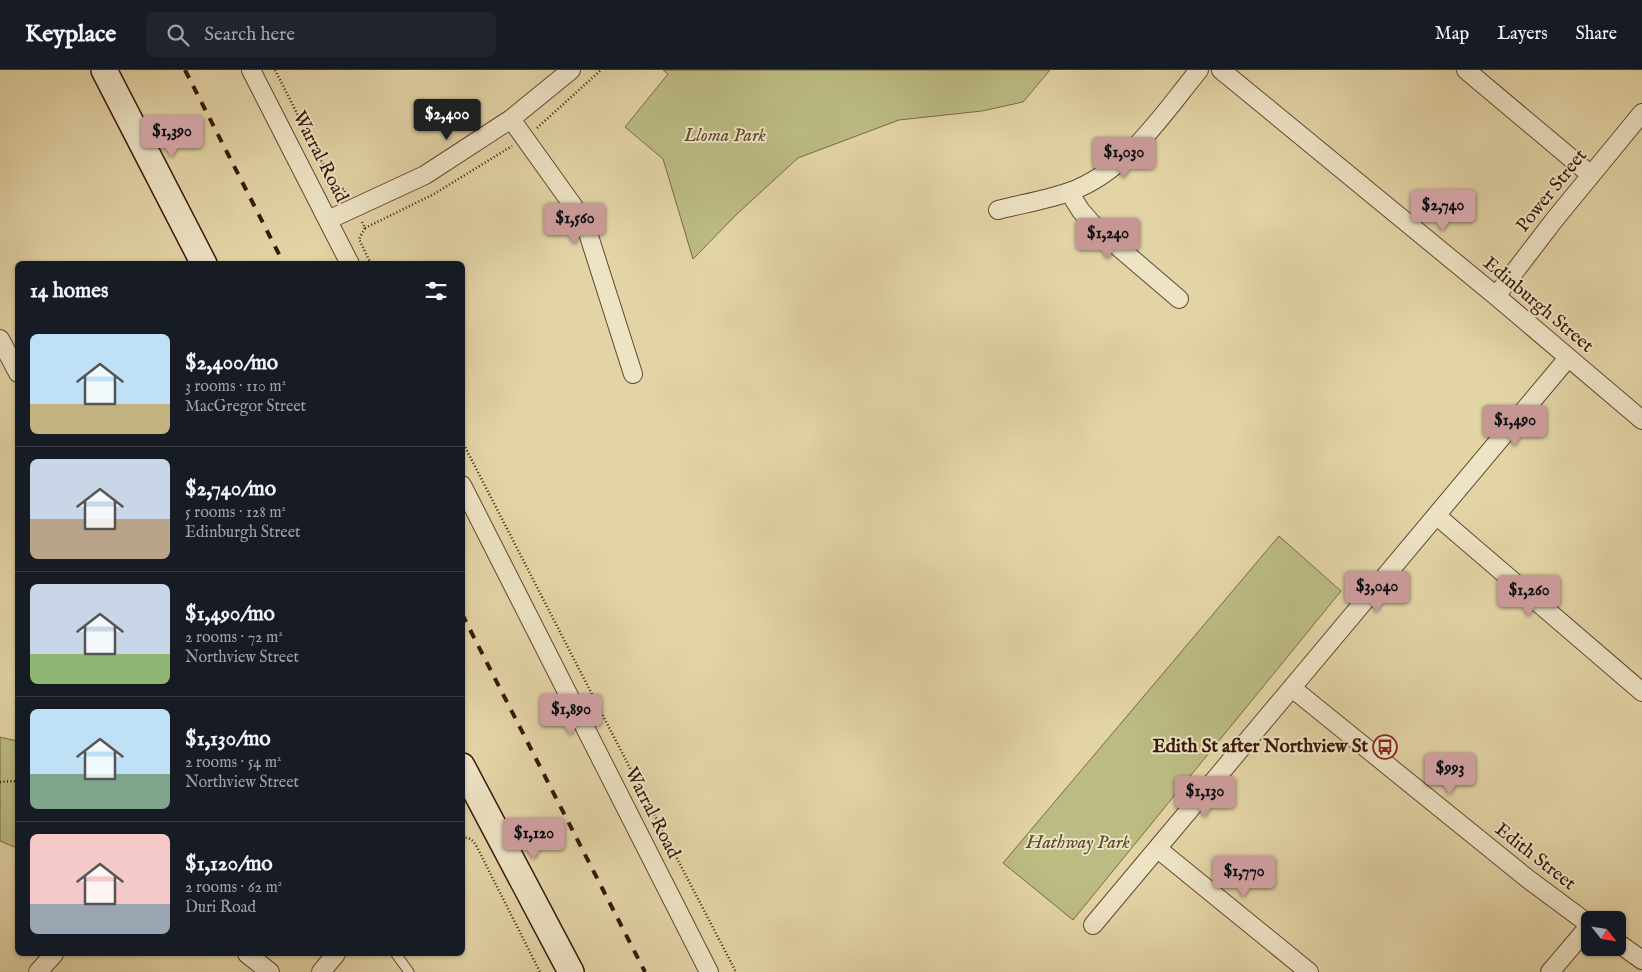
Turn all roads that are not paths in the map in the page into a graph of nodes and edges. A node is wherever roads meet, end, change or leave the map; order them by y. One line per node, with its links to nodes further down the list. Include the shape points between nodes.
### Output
1 (104, 70): 13 (main road)
2 (251, 70): 12 (street, Warral Road)
3 (571, 70): 8 (street)
4 (1199, 70): 10 (street, via 1124,157 1102,176)
5 (1221, 70): 15 (street, Edinburgh Street)
6 (1466, 70): 9 (street)
7 (1642, 112): 9 (street, Power Street)
8 (512, 119): 12 (street, via 425,175); 20 (street, via 574,207 588,233)
9 (1591, 175): 15 (street, Power Street)
10 (1069, 192): 11 (street); 16 (street, via 1096,228)
11 (998, 210)
12 (328, 220): 14 (street, Warral Road)
13 (202, 261)
14 (348, 261)
15 (1496, 296): 18 (street, Edinburgh Street)
16 (1179, 299)
17 (0, 339): 19 (street)
18 (1568, 358): 21 (street, Edinburgh Street); 23 (street)
19 (15, 367)
20 (633, 374)
21 (1642, 420)
22 (465, 491): 42 (street, Warral Road)
23 (1437, 516): 24 (street); 25 (street)
24 (1292, 688): 27 (street); 28 (street, Edith Street)
25 (1642, 692)
26 (466, 784): 41 (main road)
27 (1158, 849): 29 (street); 43 (street)
28 (1581, 918)
29 (1093, 925)
30 (1581, 936): 44 (street)
31 (1626, 949): 36 (street)
32 (52, 956): 37 (street)
33 (250, 956): 38 (street)
34 (334, 956): 39 (street)
35 (397, 956): 40 (lane)
36 (1642, 960)
37 (38, 972)
38 (270, 972)
39 (321, 972)
40 (409, 972)
41 (571, 972)
42 (709, 972)
43 (1309, 972)
44 (1550, 972)

